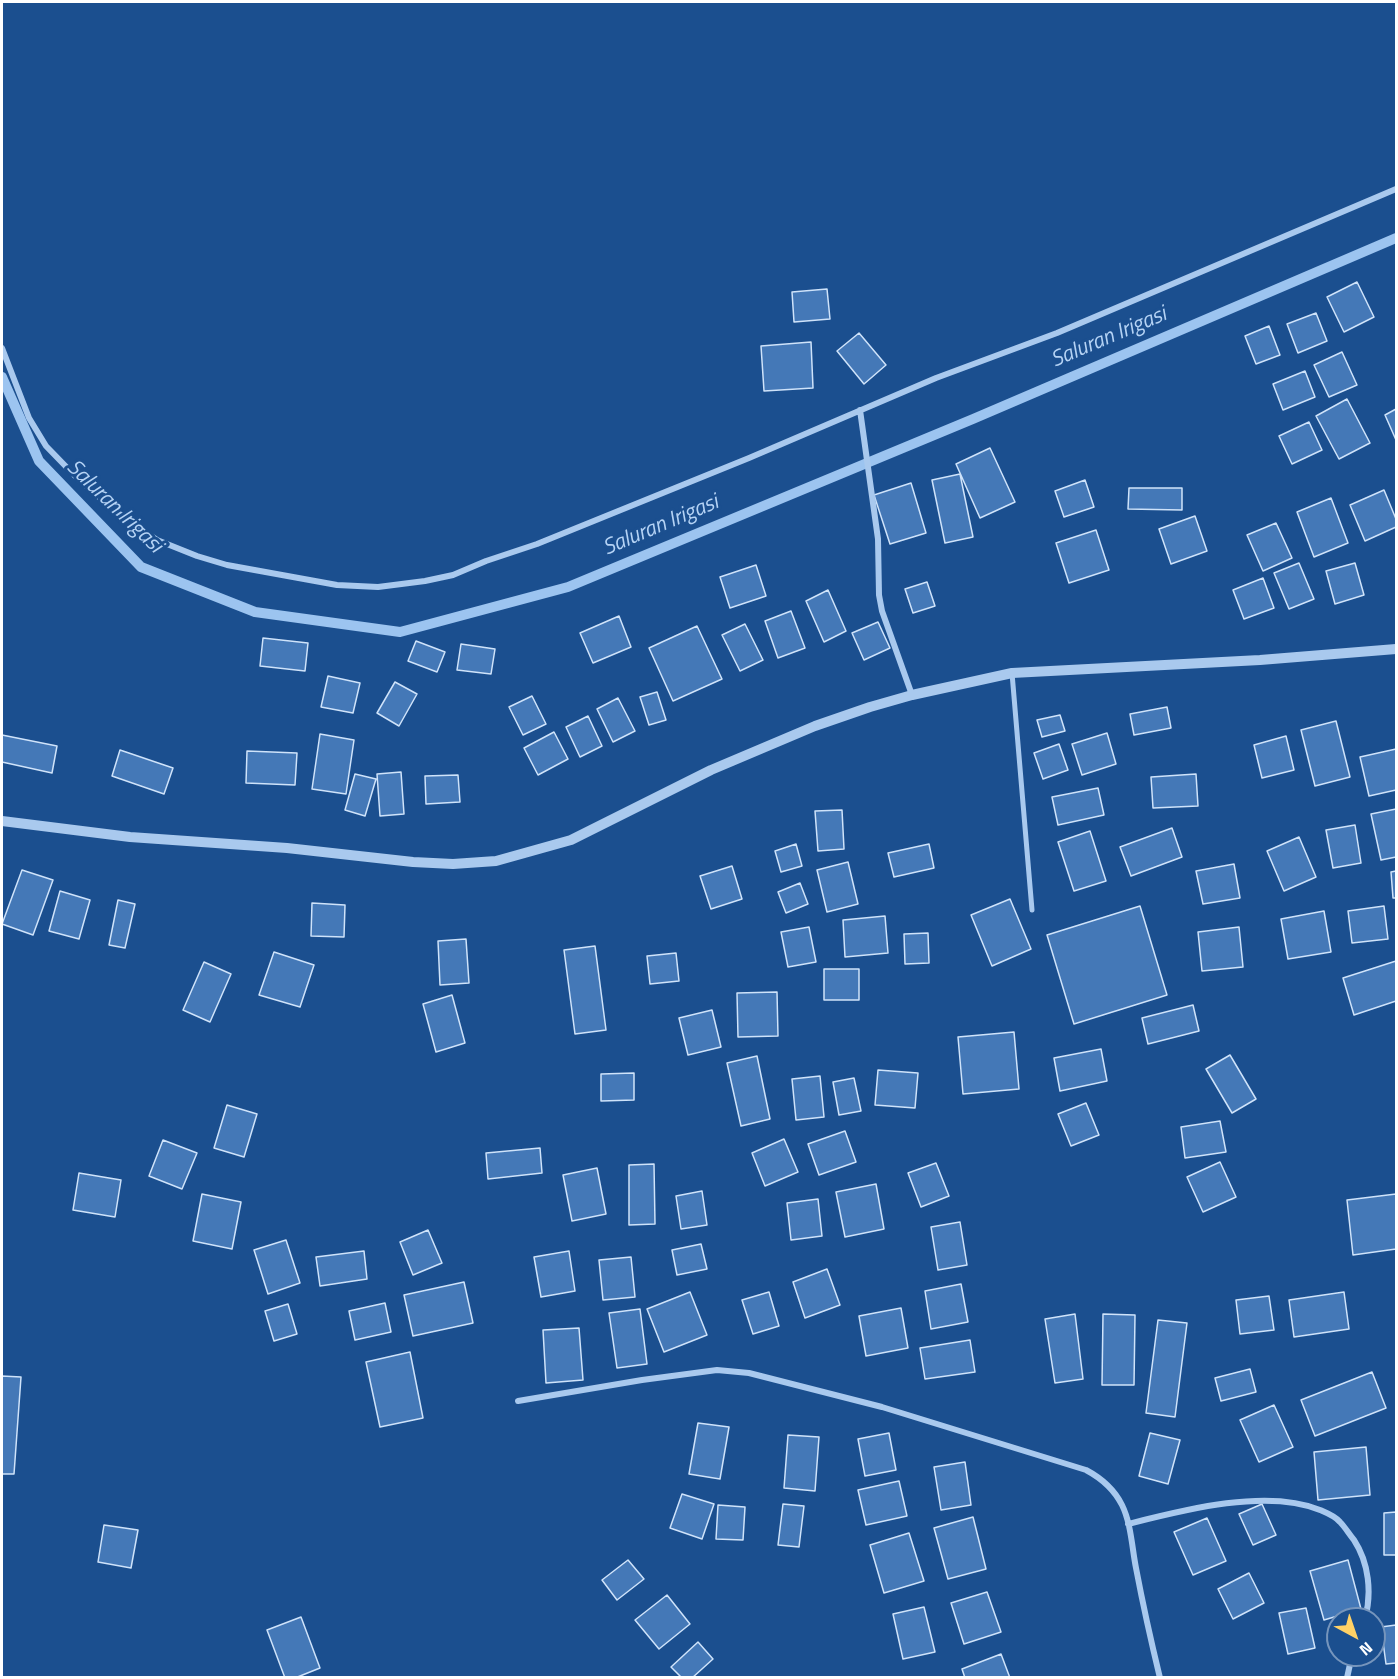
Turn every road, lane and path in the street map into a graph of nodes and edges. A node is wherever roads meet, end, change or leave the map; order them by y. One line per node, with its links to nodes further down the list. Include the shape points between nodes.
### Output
1 (1396, 189): 3 (street, via 1057,333)
2 (2, 348): 3 (street, via 29,418 46,446 78,479 136,526 158,540 227,565 337,585 378,587 453,575)
3 (860, 410): 6 (street, via 878,539 879,596)
4 (1396, 649): 5 (street)
5 (1012, 673): 6 (street); 8 (street)
6 (912, 695): 7 (street, via 815,726 711,770 571,840 496,861 413,862 130,837)
7 (2, 821)
8 (1032, 910)
9 (518, 1401): 10 (street, via 717,1370 749,1372 882,1407 1086,1470 1110,1488 1122,1505)
10 (1128, 1524): 11 (street, via 1225,1503 1306,1504 1339,1521 1357,1545 1367,1574); 12 (street)
11 (1367, 1607)
12 (1160, 1677)

